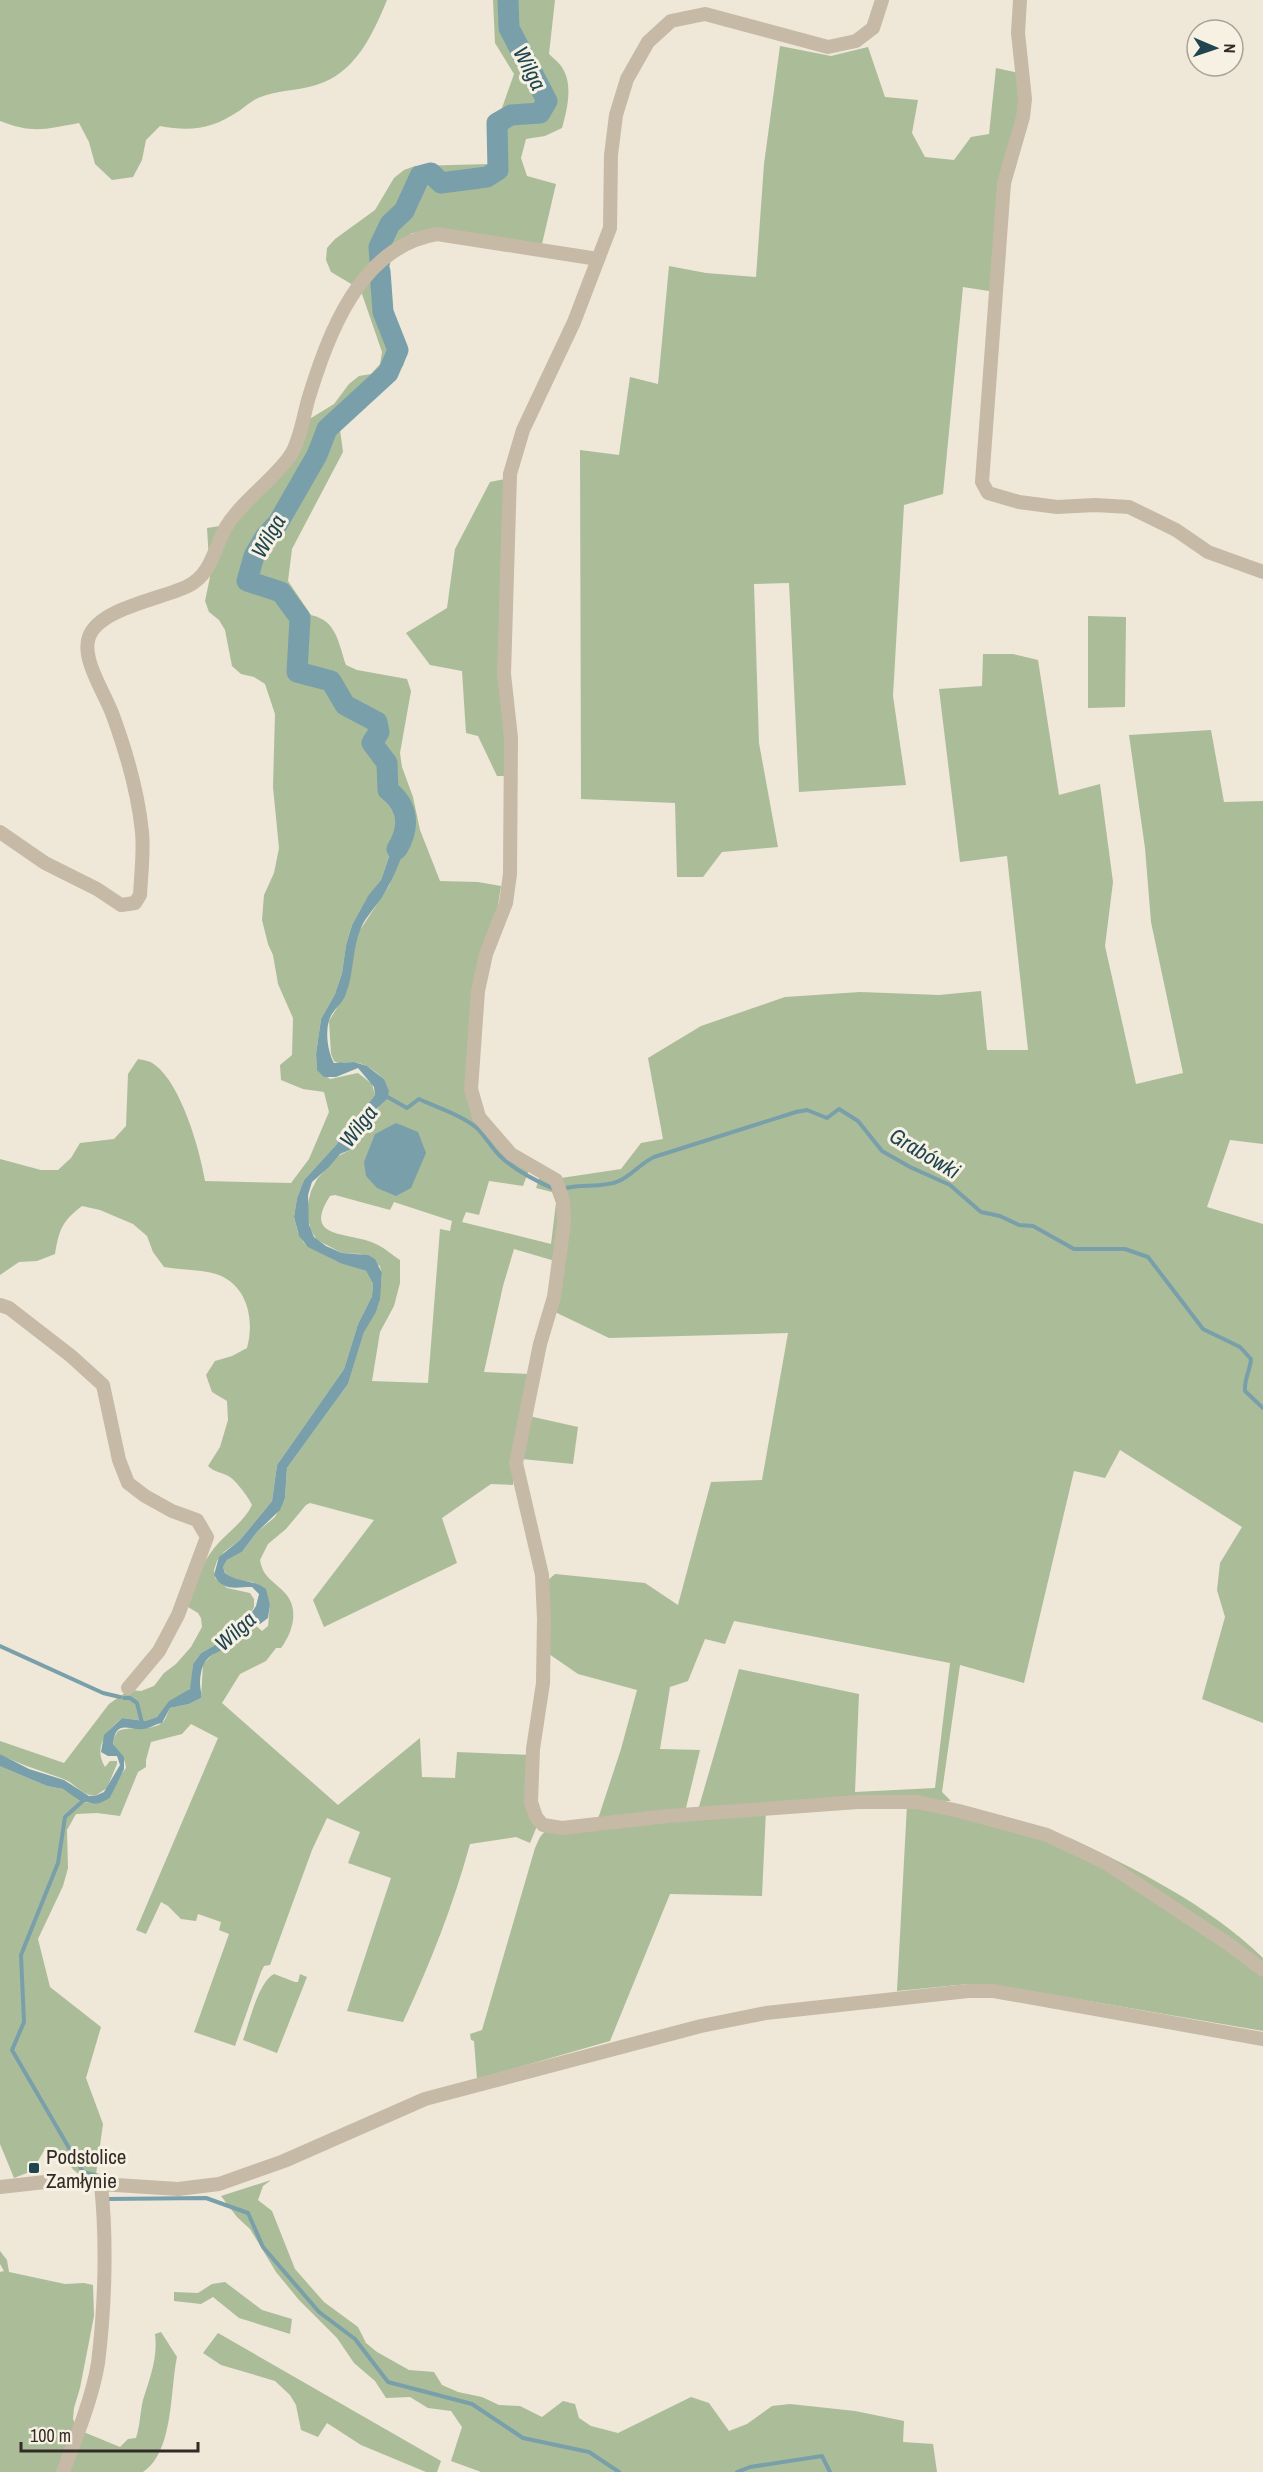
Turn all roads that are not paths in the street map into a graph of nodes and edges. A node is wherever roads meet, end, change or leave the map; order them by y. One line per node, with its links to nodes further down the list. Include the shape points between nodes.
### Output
1 (882, 0): 3 (street, via 873,28 856,41 828,47 705,14 671,21 648,42 627,79 616,115 611,155 610,228)
2 (1020, 0): 4 (street, via 1018,33 1025,99 1004,183 982,482 988,493 1019,502 1057,507 1129,507 1176,530 1208,552)
3 (598, 259): 5 (street, via 437,234 417,237 367,274 349,298 317,371 291,455 226,526 212,561 198,580 103,620 89,635 88,659 112,713 131,771 142,833 140,895 135,903 121,905 45,863); 8 (street, via 574,322 523,430 510,474 504,675 511,738 510,874 506,903 486,954 477,991 471,1089 479,1117 511,1154 556,1180 563,1200 564,1223 554,1298 540,1344 516,1463 542,1575 543,1683 533,1749 533,1809 543,1825 562,1828 858,1802 917,1802 959,1811 1047,1835 1106,1863)
4 (1263, 572)
5 (0, 832)
6 (0, 1305): 7 (street, via 71,1356 103,1385 119,1460 128,1483 172,1511 197,1520 207,1536 178,1615 159,1651)
7 (128, 1688)
8 (1263, 1970)
9 (1263, 2039): 10 (street, via 994,1991 759,2014 425,2099 284,2161 219,2184 178,2189)
10 (101, 2184): 11 (street, via 54,2181); 12 (street, via 104,2248 98,2365)
11 (0, 2187)
12 (63, 2472)

